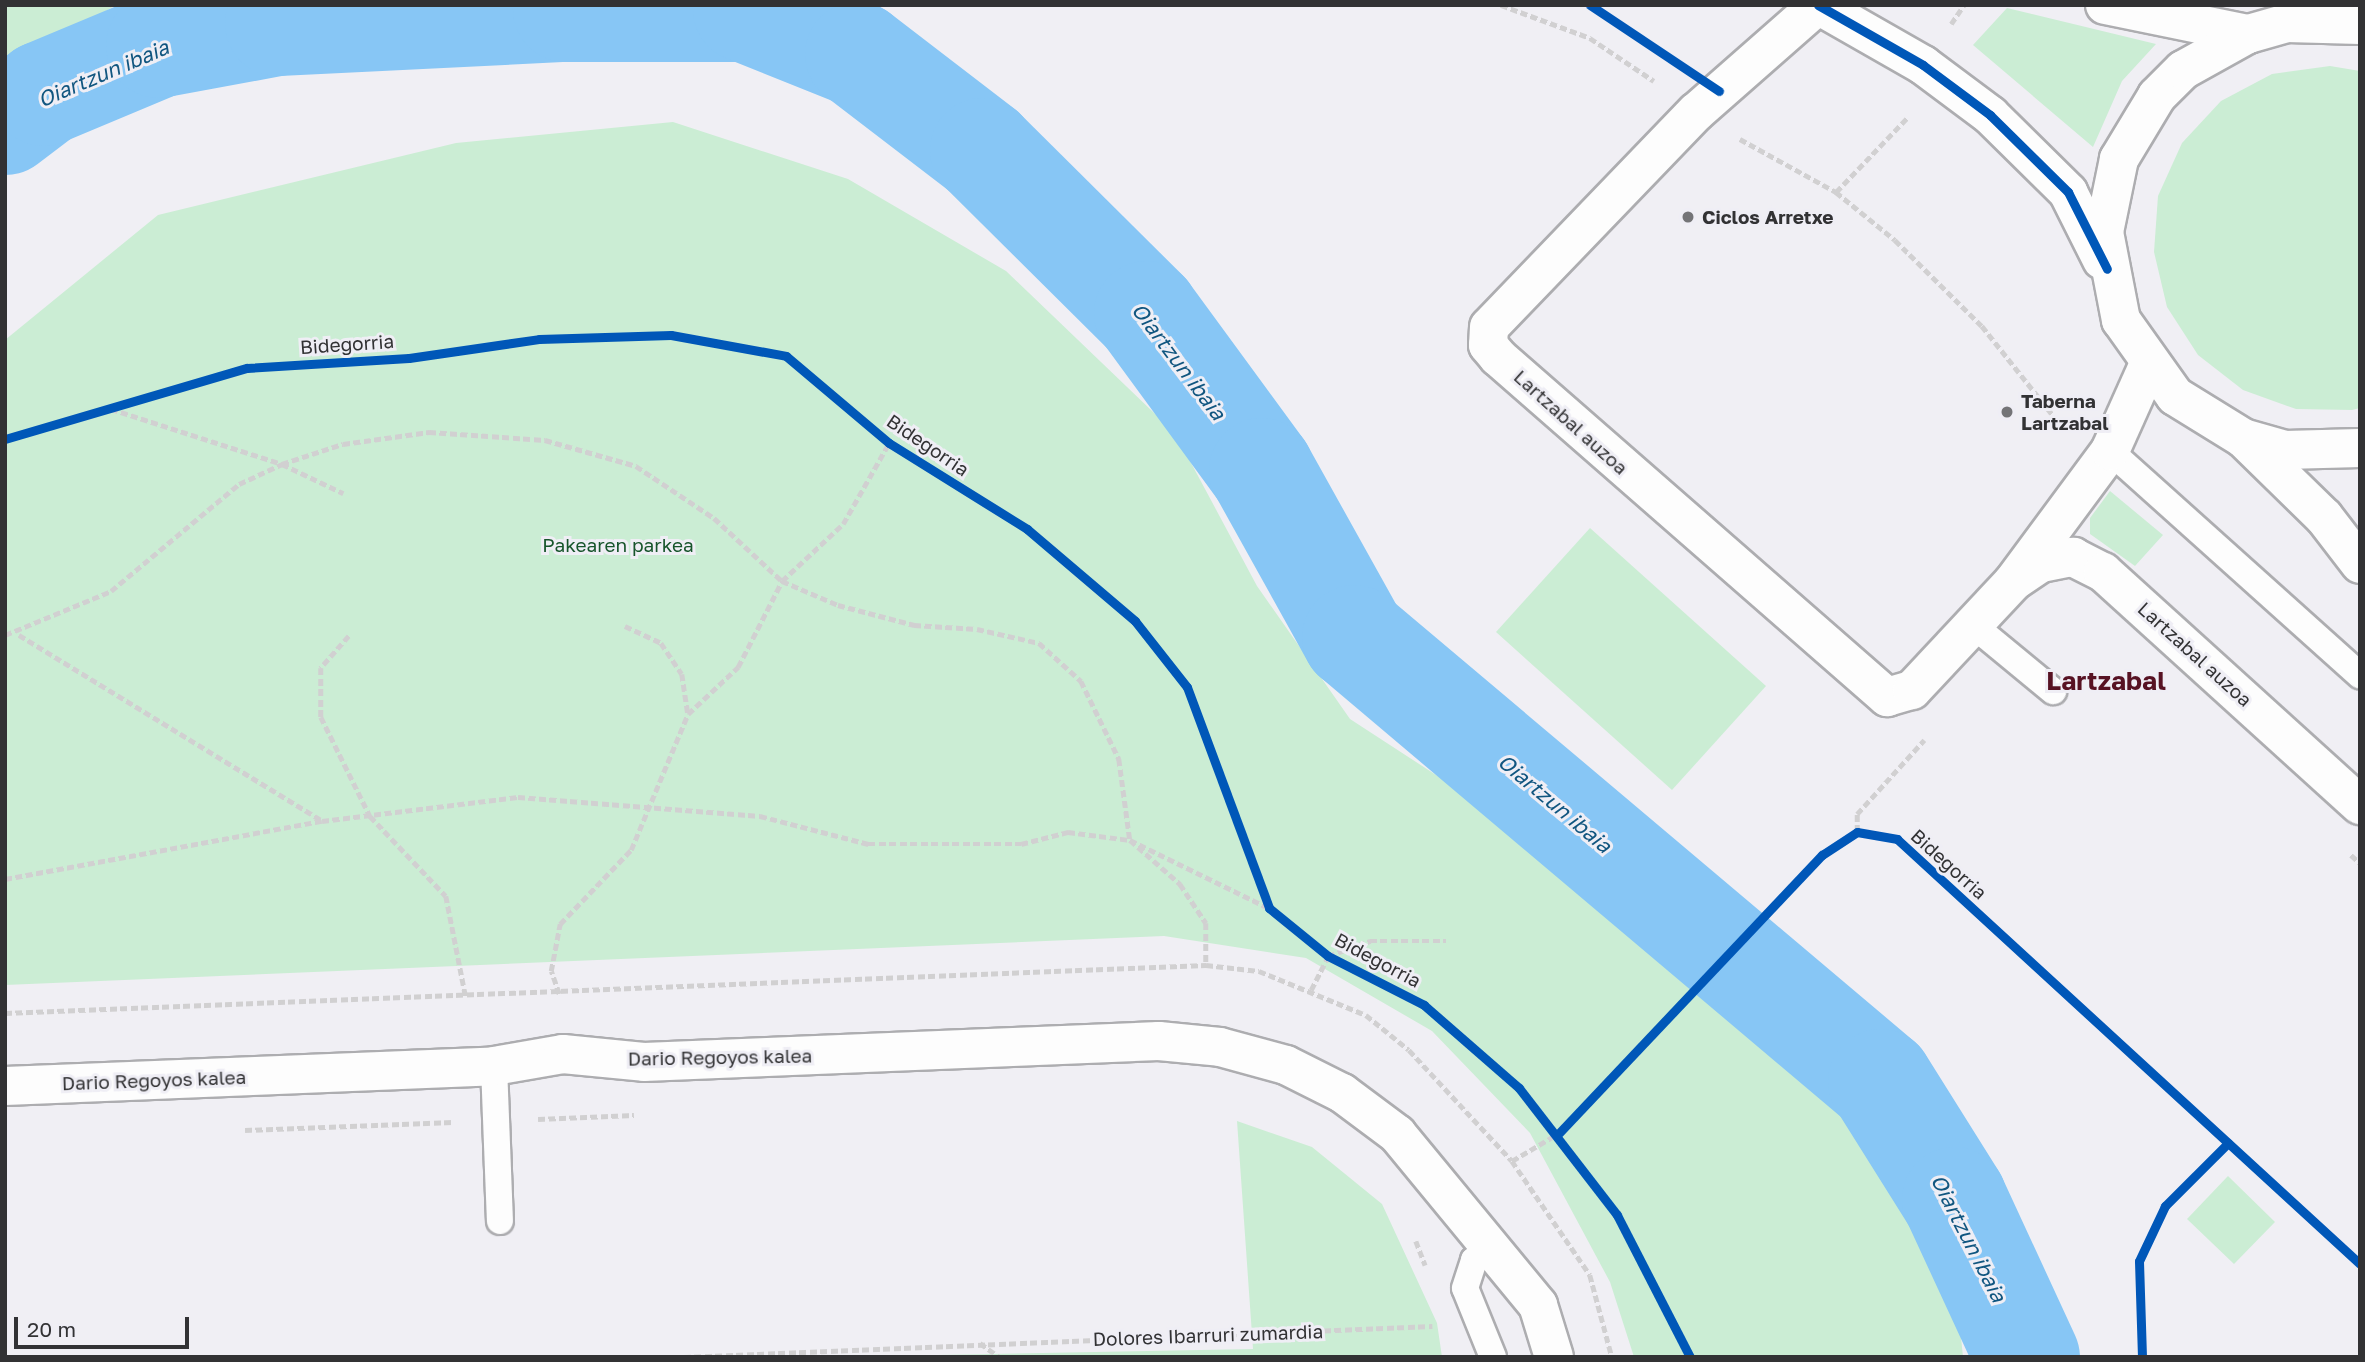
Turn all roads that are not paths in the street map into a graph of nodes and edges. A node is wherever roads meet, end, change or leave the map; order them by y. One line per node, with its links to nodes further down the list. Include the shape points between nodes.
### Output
1 (1818, 5): 6 (street, via 1923,65 1990,115 2068,192); 13 (street, Lartzabal auzoa, via 1696,112 1489,327 1488,345 1888,696 1912,690)
2 (2105, 5): 5 (street)
3 (2295, 14): 4 (street); 5 (street)
4 (2360, 25)
5 (2248, 34): 6 (street, via 2183,71 2136,126 2109,195)
6 (2106, 268): 7 (street, via 2121,320)
7 (2148, 366): 8 (street, via 2206,420); 10 (street, Lartzabal auzoa)
8 (2243, 438): 9 (street, via 2285,450); 11 (street, via 2324,517)
9 (2360, 448)
10 (2110, 451): 12 (street, Lartzabal auzoa); 14 (lane)
11 (2360, 564)
12 (2013, 582): 13 (street, Lartzabal auzoa); 16 (street, Lartzabal auzoa, via 2041,563 2073,557 2103,572)
13 (1973, 625): 15 (lane)
14 (2360, 675)
15 (2053, 691)
16 (2360, 805)
17 (494, 1066): 18 (street, Dario Regoyos kalea); 19 (lane); 20 (street, Dario Regoyos kalea, via 563,1054 644,1062 1160,1041 1220,1047 1286,1065 1342,1093 1397,1134)
18 (5, 1086)
19 (499, 1221)
20 (1495, 1246): 21 (lane, via 1474,1260 1465,1288); 22 (street, Dario Regoyos kalea, via 1538,1305)
21 (1493, 1357)
22 (1554, 1357)

